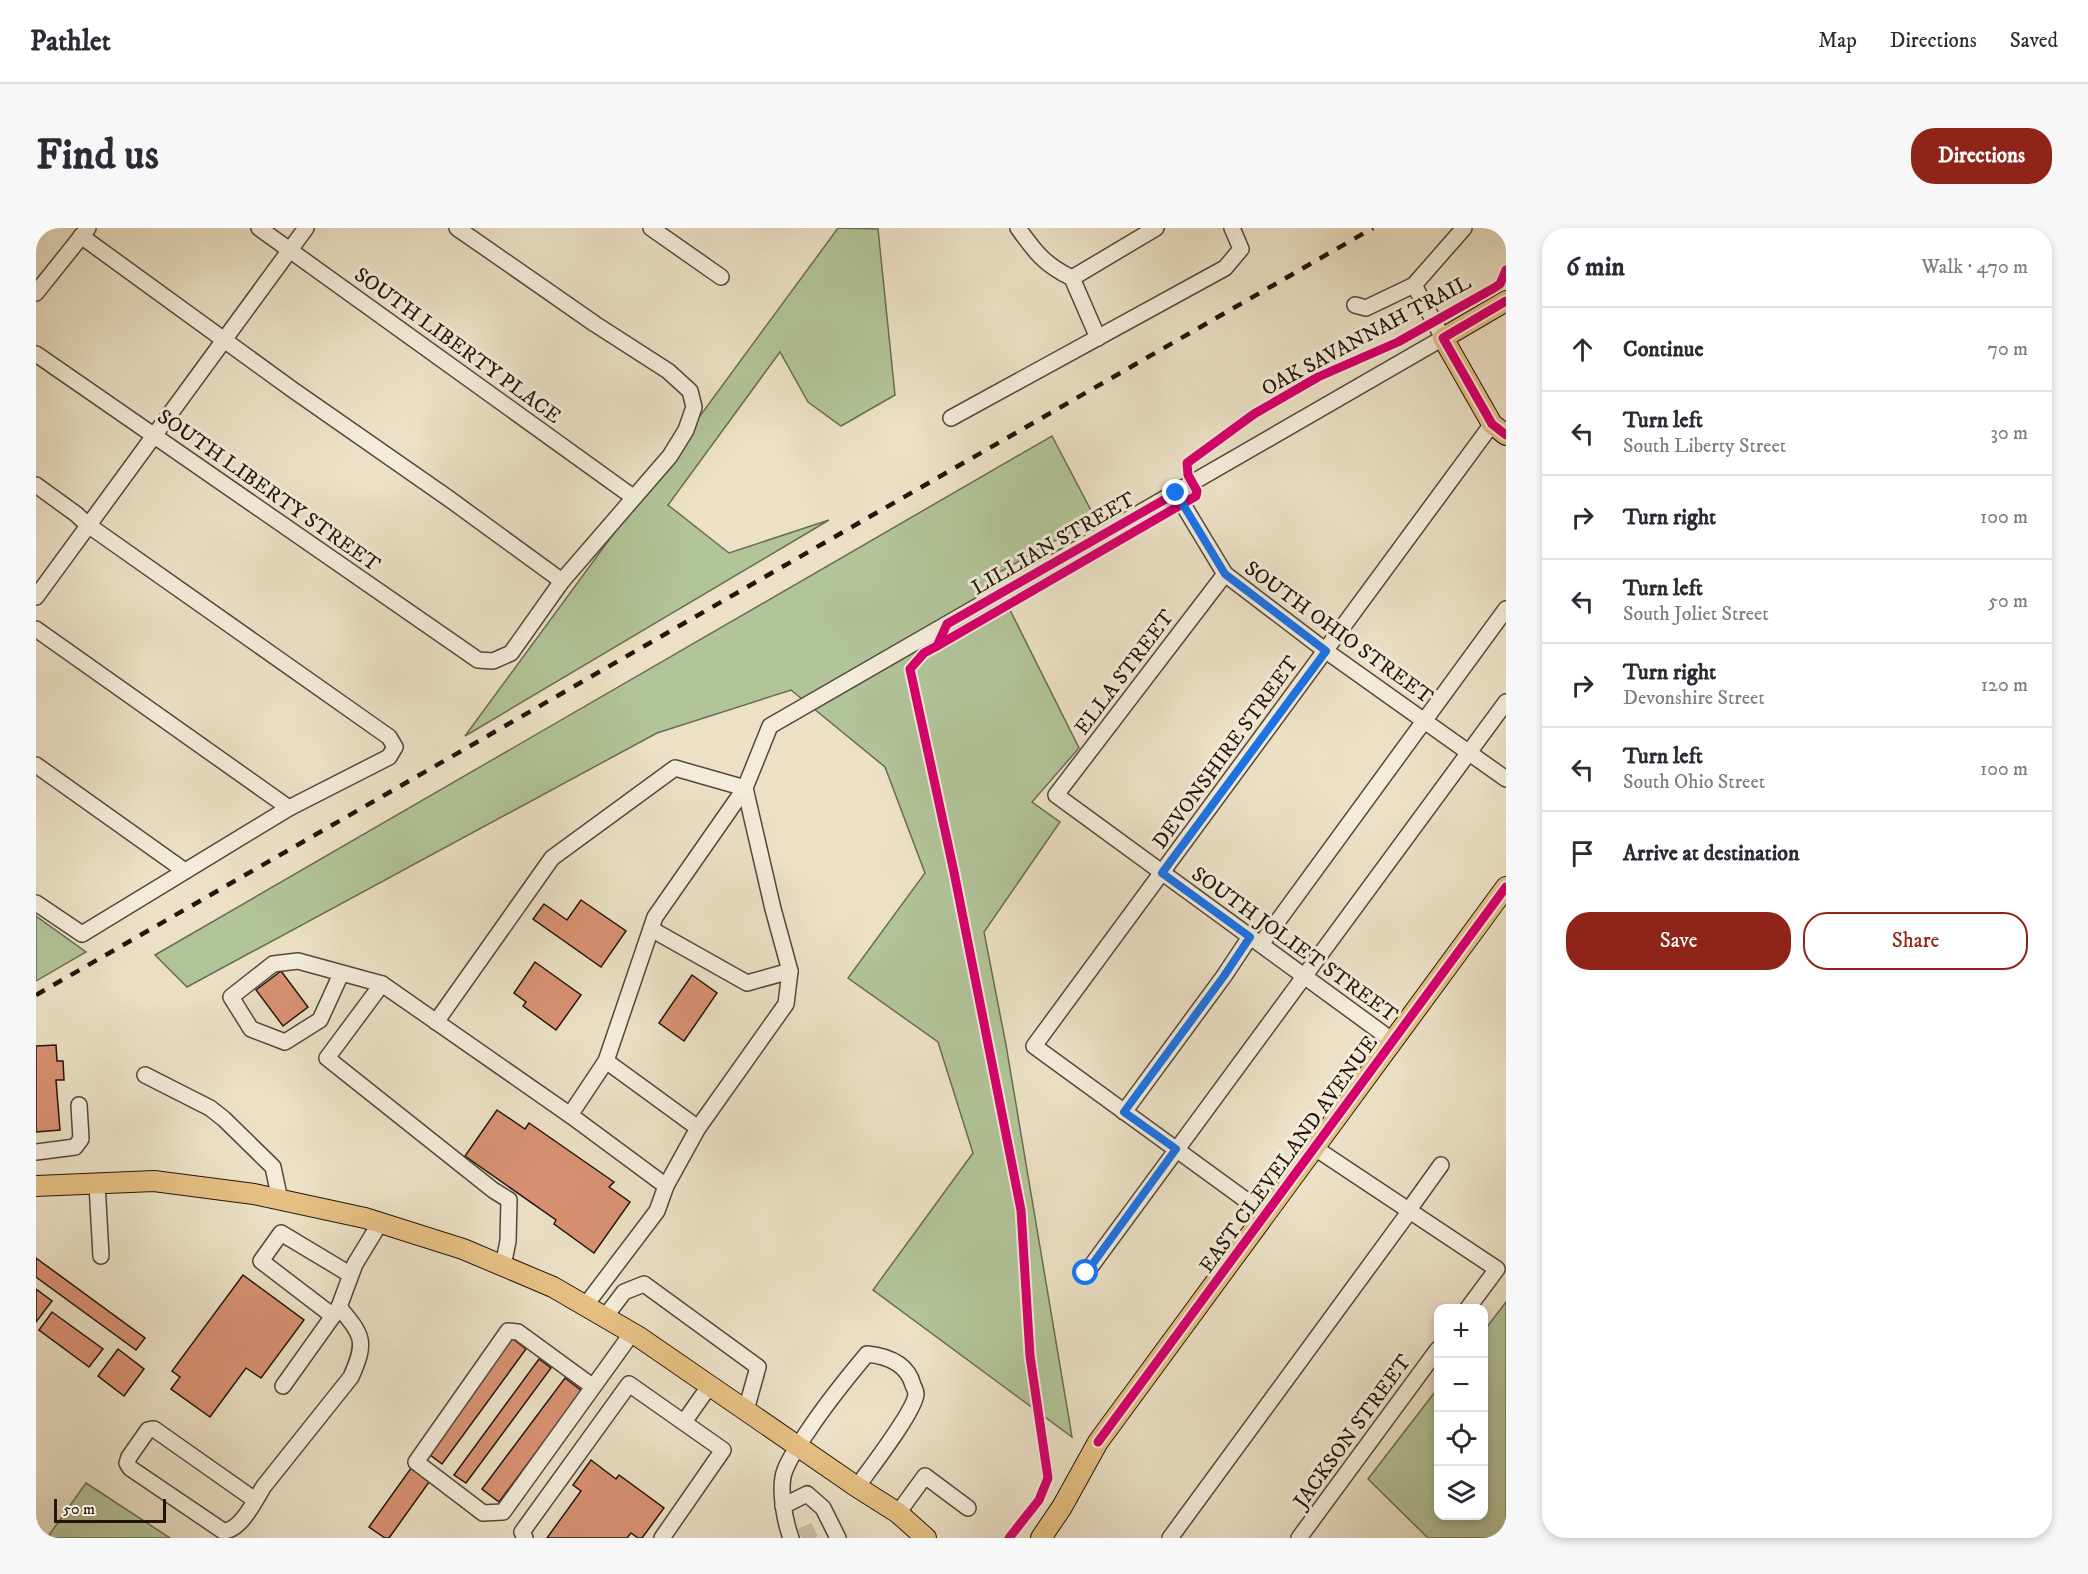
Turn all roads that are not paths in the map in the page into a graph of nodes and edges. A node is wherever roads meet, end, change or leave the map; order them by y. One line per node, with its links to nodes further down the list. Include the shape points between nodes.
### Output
1 (259, 228): 10 (street, SOUTH LIBERTY PLACE)
2 (306, 228): 10 (street)
3 (457, 228): 26 (street, via 668,371 690,391 694,407 686,430 670,456)
4 (651, 228): 11 (street)
5 (1018, 228): 12 (street, via 1036,254)
6 (1156, 228): 12 (street)
7 (1232, 228): 17 (street, via 1241,249 1226,268)
8 (1464, 228): 13 (street)
9 (85, 232): 14 (street); 19 (street)
10 (290, 250): 19 (street); 26 (street, SOUTH LIBERTY PLACE)
11 (721, 277)
12 (1072, 278): 17 (street)
13 (1414, 285): 16 (street, via 1366,308); 18 (street)
14 (36, 293)
15 (1506, 302): 18 (main road, LILLIAN STREET)
16 (1355, 304)
17 (1098, 338): 21 (street)
18 (1443, 338): 22 (main road); 25 (street, LILLIAN STREET)
19 (224, 340): 23 (street); 29 (street)
20 (36, 354): 23 (street, SOUTH LIBERTY STREET)
21 (951, 418)
22 (1499, 429): 33 (street, DEVONSHIRE STREET)
23 (153, 436): 27 (street); 29 (street, SOUTH LIBERTY STREET, via 478,660 493,661 511,653)
24 (36, 485): 27 (street)
25 (1176, 493): 28 (street, SOUTH OHIO STREET); 39 (street, LILLIAN STREET, via 770,726)
26 (633, 497): 29 (street)
27 (88, 525): 30 (street); 41 (street, via 389,737 395,747 389,757)
28 (1225, 574): 33 (street, SOUTH OHIO STREET); 40 (street, ELLA STREET)
29 (562, 581)
30 (36, 597)
31 (1506, 609): 35 (street)
32 (36, 629): 41 (street)
33 (1326, 651): 35 (street, SOUTH OHIO STREET); 43 (street, DEVONSHIRE STREET)
34 (1506, 702): 36 (street)
35 (1424, 721): 36 (street, SOUTH OHIO STREET); 47 (street)
36 (1469, 753): 38 (street, SOUTH OHIO STREET); 50 (street)
37 (36, 765): 42 (street)
38 (1506, 779)
39 (745, 788): 46 (street, via 655,917); 48 (street); 52 (street, via 675,768 552,858)
40 (1056, 795): 43 (street, SOUTH JOLIET STREET)
41 (289, 808): 42 (street)
42 (185, 871): 45 (street, via 82,934)
43 (1162, 873): 47 (street, SOUTH JOLIET STREET); 57 (street, DEVONSHIRE STREET, via 1034,1046)
44 (1506, 887): 53 (main road, EAST CLEVELAND AVENUE)
45 (36, 903)
46 (651, 929): 48 (street, via 747,983); 54 (street)
47 (1255, 941): 50 (street, SOUTH JOLIET STREET); 57 (street, via 1224,976)
48 (790, 971): 59 (street, via 786,1004)
49 (341, 974): 49 (street, via 298,962 273,964 231,997 251,1029 285,1042 320,1020); 51 (street)
50 (1304, 976): 53 (street, SOUTH JOLIET STREET); 61 (street)
51 (382, 984): 52 (street); 72 (street, via 327,1058 509,1200 508,1241)
52 (436, 1022): 58 (street)
53 (1394, 1041): 60 (main road, EAST CLEVELAND AVENUE)
54 (606, 1061): 58 (street); 59 (street)
55 (145, 1075): 67 (street, via 224,1119 273,1167)
56 (79, 1105): 62 (street, via 81,1139 75,1147)
57 (1124, 1112): 61 (street)
58 (570, 1115): 66 (street)
59 (698, 1128): 66 (street)
60 (1315, 1148): 68 (street); 69 (main road, EAST CLEVELAND AVENUE)
61 (1176, 1149): 69 (street); 73 (street)
62 (36, 1152)
63 (1441, 1165): 68 (street)
64 (97, 1184): 65 (main road); 67 (main road, via 154,1181); 71 (street)
65 (36, 1186)
66 (666, 1186): 76 (street, via 657,1211)
67 (280, 1200): 70 (main road)
68 (1409, 1211): 75 (street, via 1497,1269); 101 (street)
69 (1265, 1214): 86 (main road, EAST CLEVELAND AVENUE)
70 (380, 1223): 72 (main road, via 463,1249); 74 (street)
71 (101, 1256)
72 (502, 1266): 76 (main road, via 553,1287)
73 (1086, 1273)
74 (351, 1275): 77 (street); 77 (street, via 281,1233 261,1261)
75 (1471, 1304)
76 (585, 1306): 78 (main road)
77 (336, 1311): 81 (street); 89 (street, via 357,1328 361,1339 351,1377)
78 (605, 1317): 79 (main road); 84 (street, via 624,1292 644,1284 758,1367)
79 (632, 1333): 82 (street); 83 (main road)
80 (1434, 1353): 102 (street, JACKSON STREET)
81 (283, 1386)
82 (592, 1386): 82 (street, via 503,1512 483,1513 416,1462 508,1331 518,1332)
83 (710, 1386): 84 (main road); 85 (street)
84 (746, 1410): 87 (main road)
85 (684, 1422): 94 (street, via 629,1384 522,1532); 95 (street, via 723,1450)
86 (1098, 1442): 99 (main road, EAST CLEVELAND AVENUE); 100 (main road, EAST CLEVELAND AVENUE)
87 (798, 1445): 88 (main road); 88 (street, via 867,1354 895,1360 911,1376 916,1394 910,1410); 90 (street, via 784,1472)
88 (857, 1487): 92 (main road); 97 (main road)
89 (255, 1500): 89 (street, via 240,1522 223,1531 127,1463 148,1430 154,1429)
90 (783, 1506): 93 (street, via 785,1524); 96 (street, via 807,1494 823,1508 826,1524)
91 (968, 1508): 92 (street, via 925,1476)
92 (898, 1513): 98 (main road)
93 (796, 1537)
94 (525, 1538)
95 (662, 1538)
96 (837, 1538)
97 (914, 1538)
98 (926, 1538)
99 (1041, 1538)
100 (1054, 1538)
101 (1170, 1538)
102 (1299, 1538)

